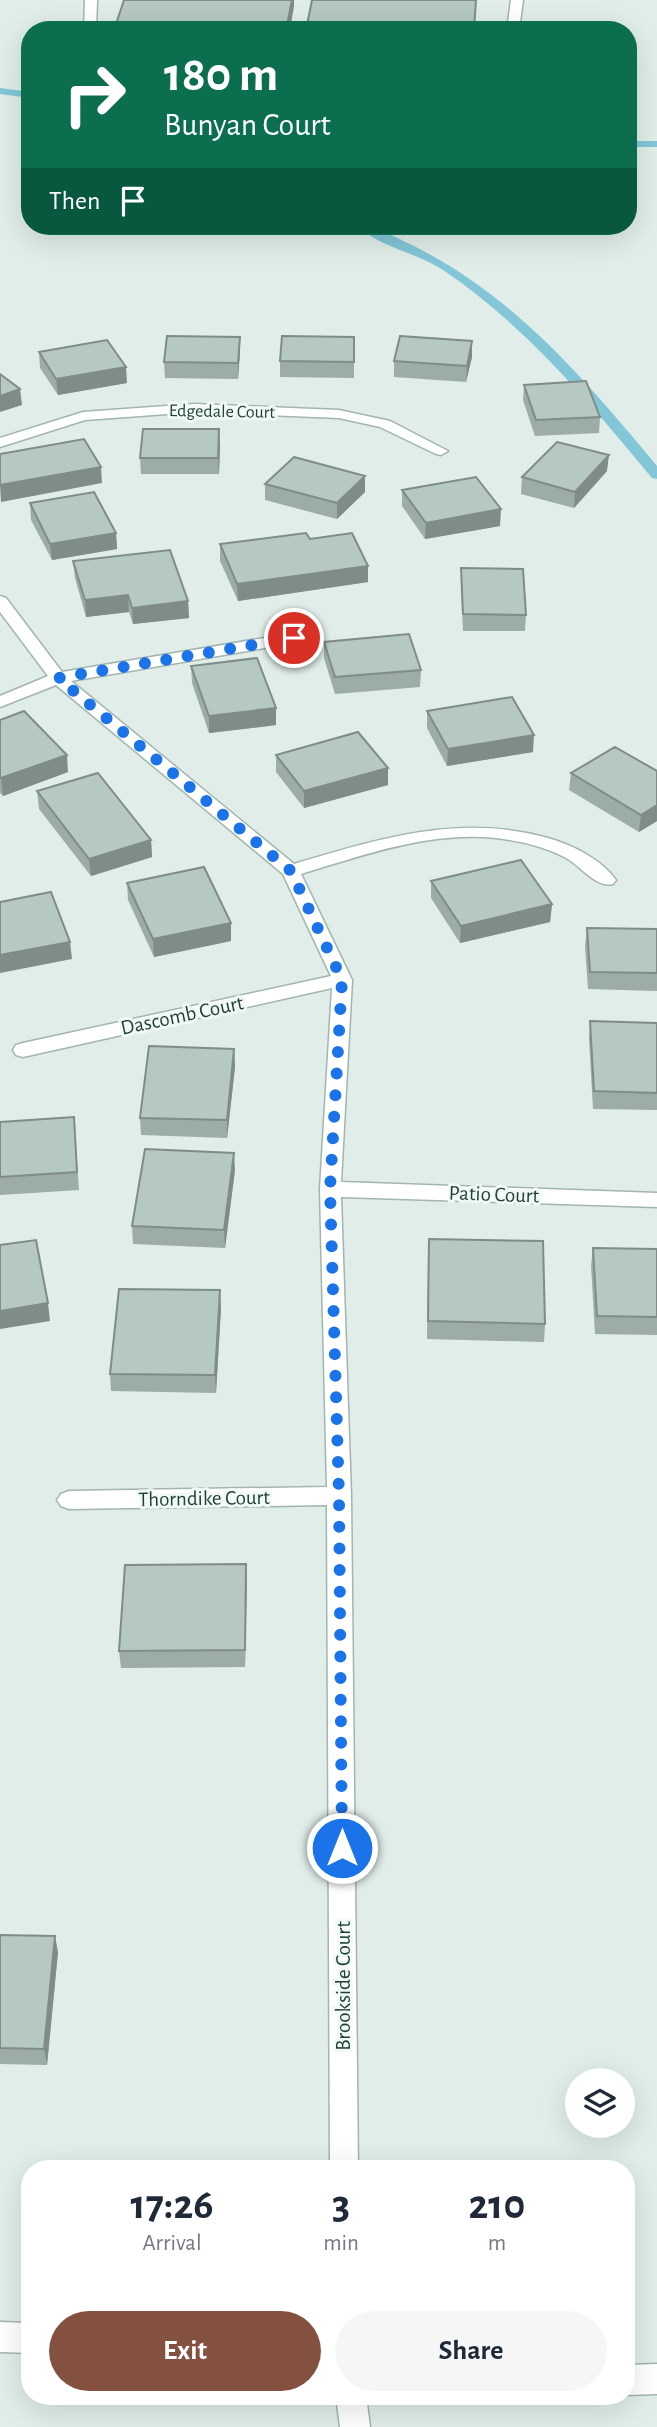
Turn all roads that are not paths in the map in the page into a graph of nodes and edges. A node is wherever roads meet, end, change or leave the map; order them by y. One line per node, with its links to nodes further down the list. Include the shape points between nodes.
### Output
1 (91, 0): 3 (street)
2 (517, 0): 4 (street)
3 (90, 21)
4 (514, 21)
5 (0, 443): 6 (street, Edgedale Court, via 83,416 194,408 339,414 385,424)
6 (441, 451)
7 (0, 601): 9 (street, Brookside Court)
8 (294, 638): 9 (street)
9 (58, 678): 10 (street); 11 (street, Brookside Court)
10 (0, 702)
11 (291, 871): 12 (street, via 404,838 479,830 552,845 573,854); 13 (street, Brookside Court)
12 (607, 880)
13 (342, 980): 14 (street, Dascomb Court); 15 (street, Brookside Court)
14 (23, 1050)
15 (330, 1189): 16 (street, Patio Court); 17 (street, Brookside Court)
16 (657, 1200)
17 (339, 1496): 18 (street, Thorndike Court); 19 (street, Brookside Court)
18 (69, 1500)
19 (344, 2160)
20 (0, 2337): 21 (street)
21 (21, 2338)
22 (657, 2379): 23 (street)
23 (635, 2380)
24 (352, 2405): 25 (street)
25 (355, 2427)

